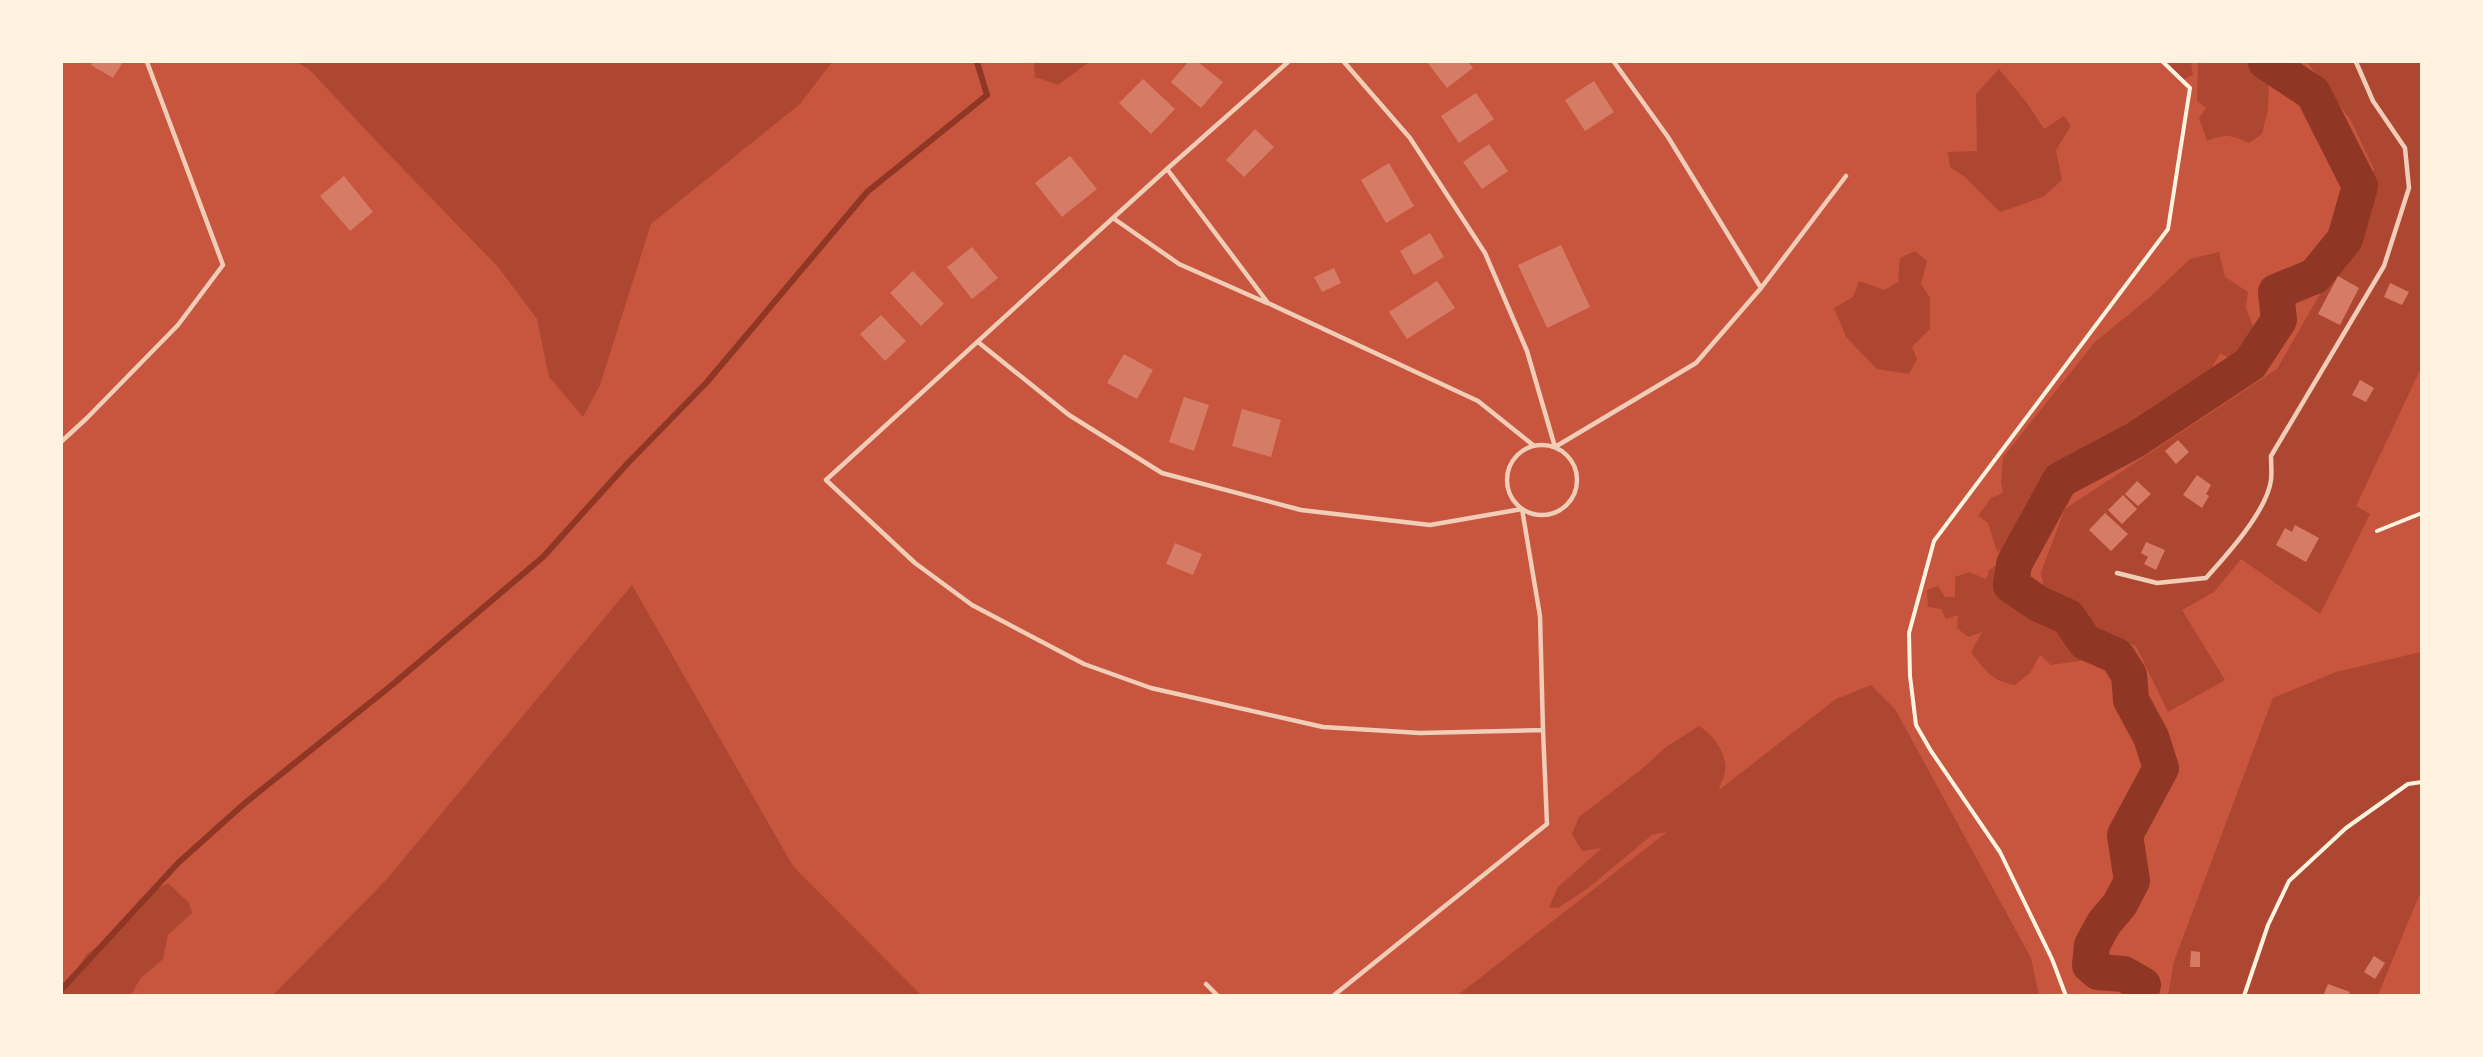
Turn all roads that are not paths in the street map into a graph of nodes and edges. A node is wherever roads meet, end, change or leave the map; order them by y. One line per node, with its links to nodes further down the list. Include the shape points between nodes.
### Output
1 (147, 62): 12 (lane, via 224,265 178,325)
2 (1288, 62): 6 (lane)
3 (1344, 62): 14 (lane, via 1410,138 1485,253 1527,351)
4 (1614, 62): 9 (lane, via 1668,137)
5 (2356, 62): 16 (lane, via 2373,102 2405,148 2409,188 2384,266 2271,456 2271,482 2238,542 2206,578 2157,583)
6 (1167, 169): 8 (lane); 10 (lane)
7 (1846, 176): 9 (lane)
8 (1113, 218): 10 (lane, via 1179,264); 11 (lane)
9 (1761, 288): 14 (lane, via 1696,363)
10 (1268, 303): 13 (lane, via 1478,401)
11 (978, 342): 15 (lane, via 1069,415 1162,472 1301,510 1430,525); 17 (lane, via 826,480 915,563 972,605 1084,664 1151,688 1323,727 1420,733)
12 (62, 441)
13 (1533, 445): 14 (lane); 15 (lane, via 1522,450 1509,468 1508,491)
14 (1555, 447): 15 (lane, via 1573,462 1578,486 1574,497 1556,513 1533,514)
15 (1522, 509): 17 (lane, via 1540,616)
16 (2117, 573)
17 (1543, 730): 20 (lane, via 1547,824)
18 (1206, 984): 19 (lane)
19 (1218, 996)
20 (1334, 996)

